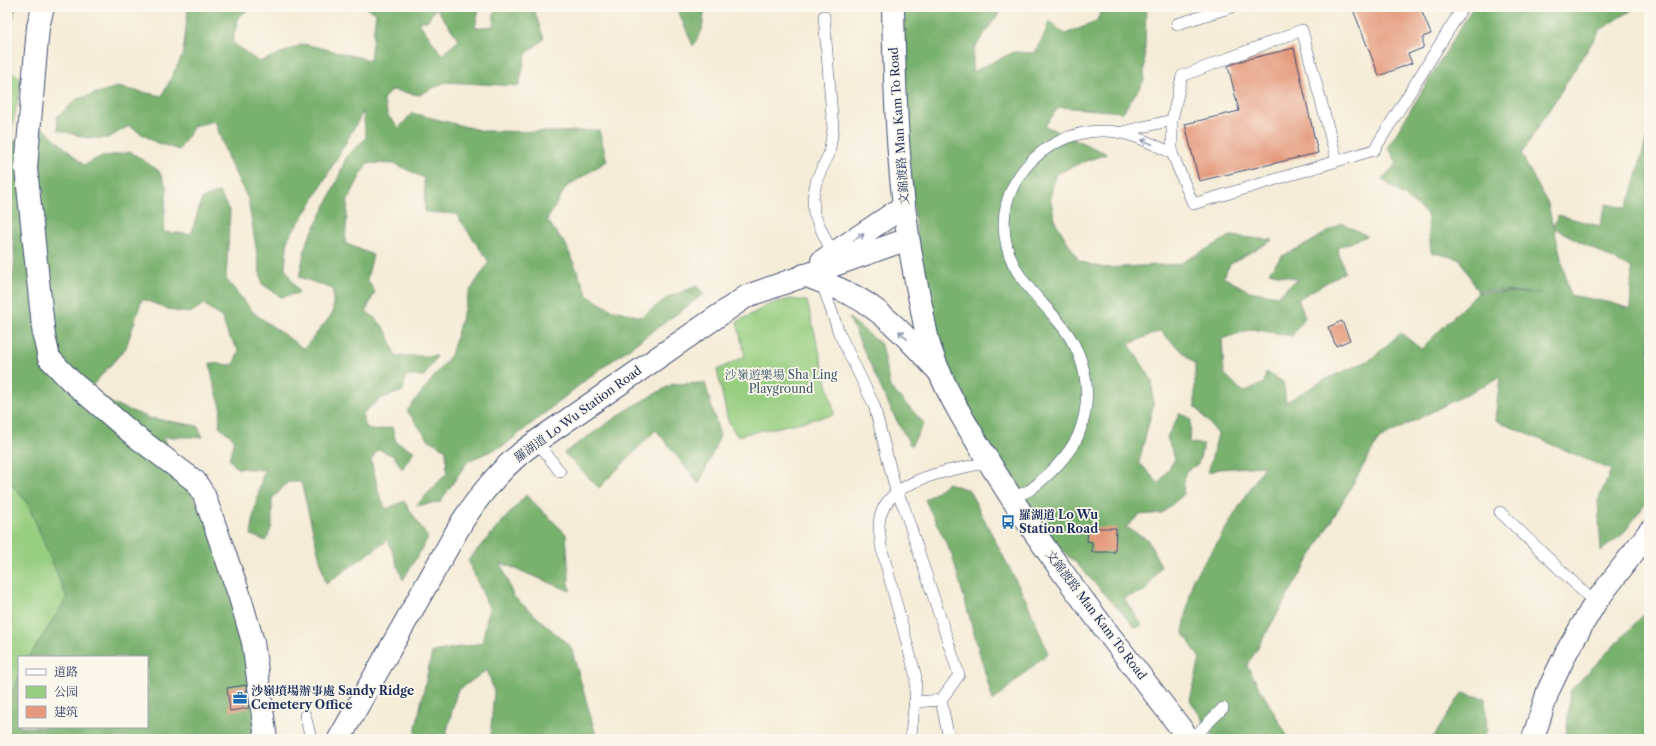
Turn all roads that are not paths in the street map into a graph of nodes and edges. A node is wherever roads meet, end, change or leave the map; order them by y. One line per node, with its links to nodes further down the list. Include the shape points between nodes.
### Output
1 (44, 7): 28 (street, via 38,27 26,168 44,336 49,358 70,380 135,436 195,481 204,495 253,642)
2 (892, 7): 11 (street, 文錦渡路 Man Kam To Road, via 895,108)
3 (1232, 7): 6 (lane)
4 (1463, 7): 10 (lane, via 1374,150)
5 (824, 16): 13 (lane, via 833,129 829,154 817,178 812,197 814,214)
6 (1177, 24)
7 (1172, 120): 8 (lane); 9 (lane); 10 (lane, via 1182,76 1302,30)
8 (1122, 132): 9 (lane, one-way to 8); 20 (lane, via 1083,132 1057,141 1022,170 1009,195 1004,222 1011,260 1024,284 1058,321 1076,346 1086,376 1088,392 1085,417 1075,442 1029,490)
9 (1172, 153): 10 (lane, via 1193,204)
10 (1337, 161)
11 (903, 207): 12 (street, 文錦渡路 Man Kam To Road); 13 (street, 羅湖道 Lo Wu Station Road, one-way to 11)
12 (908, 239): 14 (street, 羅湖道 Lo Wu Station Road); 15 (street, 文錦渡路 Man Kam To Road, via 930,346)
13 (832, 253): 14 (street, 羅湖道 Lo Wu Station Road)
14 (813, 278): 15 (street, one-way to 14, via 873,308 854,296); 16 (street, 羅湖道 Lo Wu Station Road, via 747,296); 19 (lane, via 874,405)
15 (940, 373): 17 (street, 文錦渡路 Man Kam To Road, via 949,395)
16 (537, 440): 18 (lane); 30 (street, 羅湖道 Lo Wu Station Road, via 498,474 477,499)
17 (989, 462): 19 (lane, via 928,476); 20 (street, 文錦渡路 Man Kam To Road)
18 (560, 472)
19 (896, 491): 24 (lane, via 904,507 959,675); 25 (lane, via 883,511 879,524 882,546 916,677)
20 (1011, 498): 33 (street, 文錦渡路 Man Kam To Road, via 1068,579)
21 (1500, 512): 23 (lane)
22 (1649, 532): 23 (street)
23 (1595, 603): 34 (street, via 1567,651 1548,691)
24 (941, 700): 25 (lane); 32 (lane)
25 (915, 702): 31 (lane, via 910,734)
26 (1223, 708): 33 (lane)
27 (305, 715): 29 (lane)
28 (266, 739)
29 (311, 739)
30 (339, 739)
31 (912, 739)
32 (949, 739)
33 (1191, 739)
34 (1532, 739)

